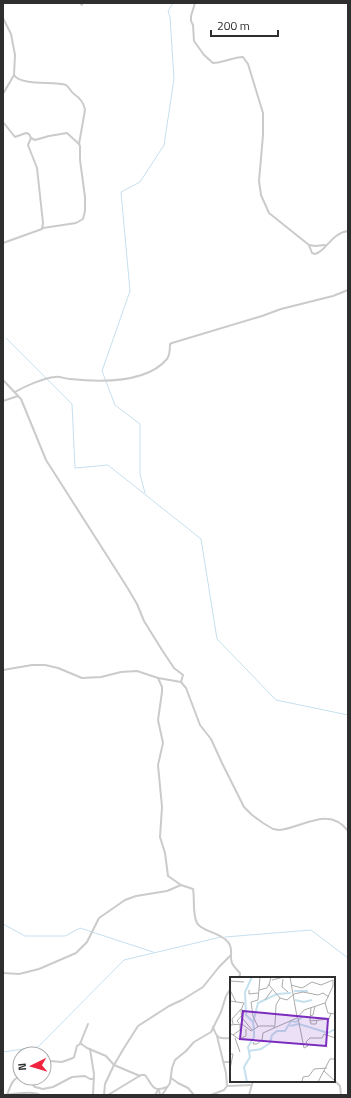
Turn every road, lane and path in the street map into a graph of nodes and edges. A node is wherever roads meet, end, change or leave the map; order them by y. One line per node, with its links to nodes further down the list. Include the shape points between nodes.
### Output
1 (195, 3): 11 (street, via 191,16 192,30 194,41 204,55 213,63 243,56 248,64 263,113 259,181 267,210)
2 (3, 18): 3 (street, via 14,47)
3 (14, 75): 4 (street); 7 (street, via 23,80 66,85 78,97 85,110)
4 (3, 94)
5 (3, 122): 6 (street, via 15,137 29,134)
6 (31, 138): 7 (street, via 35,140 67,133); 8 (street, via 28,145 38,172)
7 (79, 144): 8 (street, via 85,197 83,219 76,223)
8 (42, 228): 10 (street)
9 (348, 231): 12 (street, via 338,233)
10 (3, 243)
11 (309, 245): 12 (street); 12 (street, via 312,253 316,255)
12 (327, 245)
13 (348, 290): 15 (street, via 172,342 167,359 154,369 136,377 106,381 55,377)
14 (3, 380): 15 (street)
15 (15, 392): 16 (street)
16 (18, 396): 17 (street); 20 (street, via 46,460 127,587 162,650 183,676)
17 (3, 401)
18 (3, 670): 19 (street, via 45,665 82,678 137,671)
19 (158, 678): 20 (street); 22 (street, via 162,687 158,720 163,743 158,770 162,807 160,833 168,876)
20 (181, 682): 21 (street, via 186,688 200,725 212,739 241,802 252,815 273,829 279,830 325,819 339,822)
21 (348, 831)
22 (181, 885): 23 (street, via 193,888 197,923 224,938 230,946); 24 (street, via 125,900 99,918 87,942 76,953 40,969 19,974)
23 (232, 955): 25 (street, via 232,963 240,973); 36 (street, via 203,987 138,1026)
24 (3, 973)
25 (238, 977)
26 (230, 990): 28 (street)
27 (88, 1024): 31 (street)
28 (213, 1027): 29 (street); 38 (street, via 209,1034 194,1042 177,1058)
29 (217, 1036): 30 (street, via 221,1039); 34 (street)
30 (230, 1038)
31 (80, 1043): 32 (street); 33 (street, via 71,1060)
32 (90, 1050): 36 (street, via 106,1056); 39 (street)
33 (52, 1061)
34 (223, 1062): 35 (street); 45 (street)
35 (230, 1062)
36 (114, 1065): 37 (street); 53 (street, via 105,1084)
37 (140, 1076): 47 (street, via 145,1075); 54 (street)
38 (171, 1078): 46 (street); 56 (street, via 188,1088)
39 (94, 1079): 44 (street, via 85,1076 72,1077 53,1087 43,1089); 52 (street)
40 (335, 1081): 59 (street, via 340,1086)
41 (253, 1082): 43 (street)
42 (12, 1084): 50 (street)
43 (252, 1085): 45 (street); 58 (street)
44 (34, 1086)
45 (227, 1086): 57 (street, via 224,1090)
46 (168, 1087): 48 (street); 55 (street)
47 (153, 1088): 48 (street); 49 (street)
48 (160, 1090): 49 (street); 55 (street)
49 (155, 1094)
50 (6, 1095): 51 (street, via 36,1092)
51 (40, 1095)
52 (93, 1095)
53 (104, 1095)
54 (108, 1095)
55 (161, 1095)
56 (194, 1095)
57 (211, 1095)
58 (249, 1095)
59 (341, 1095)

